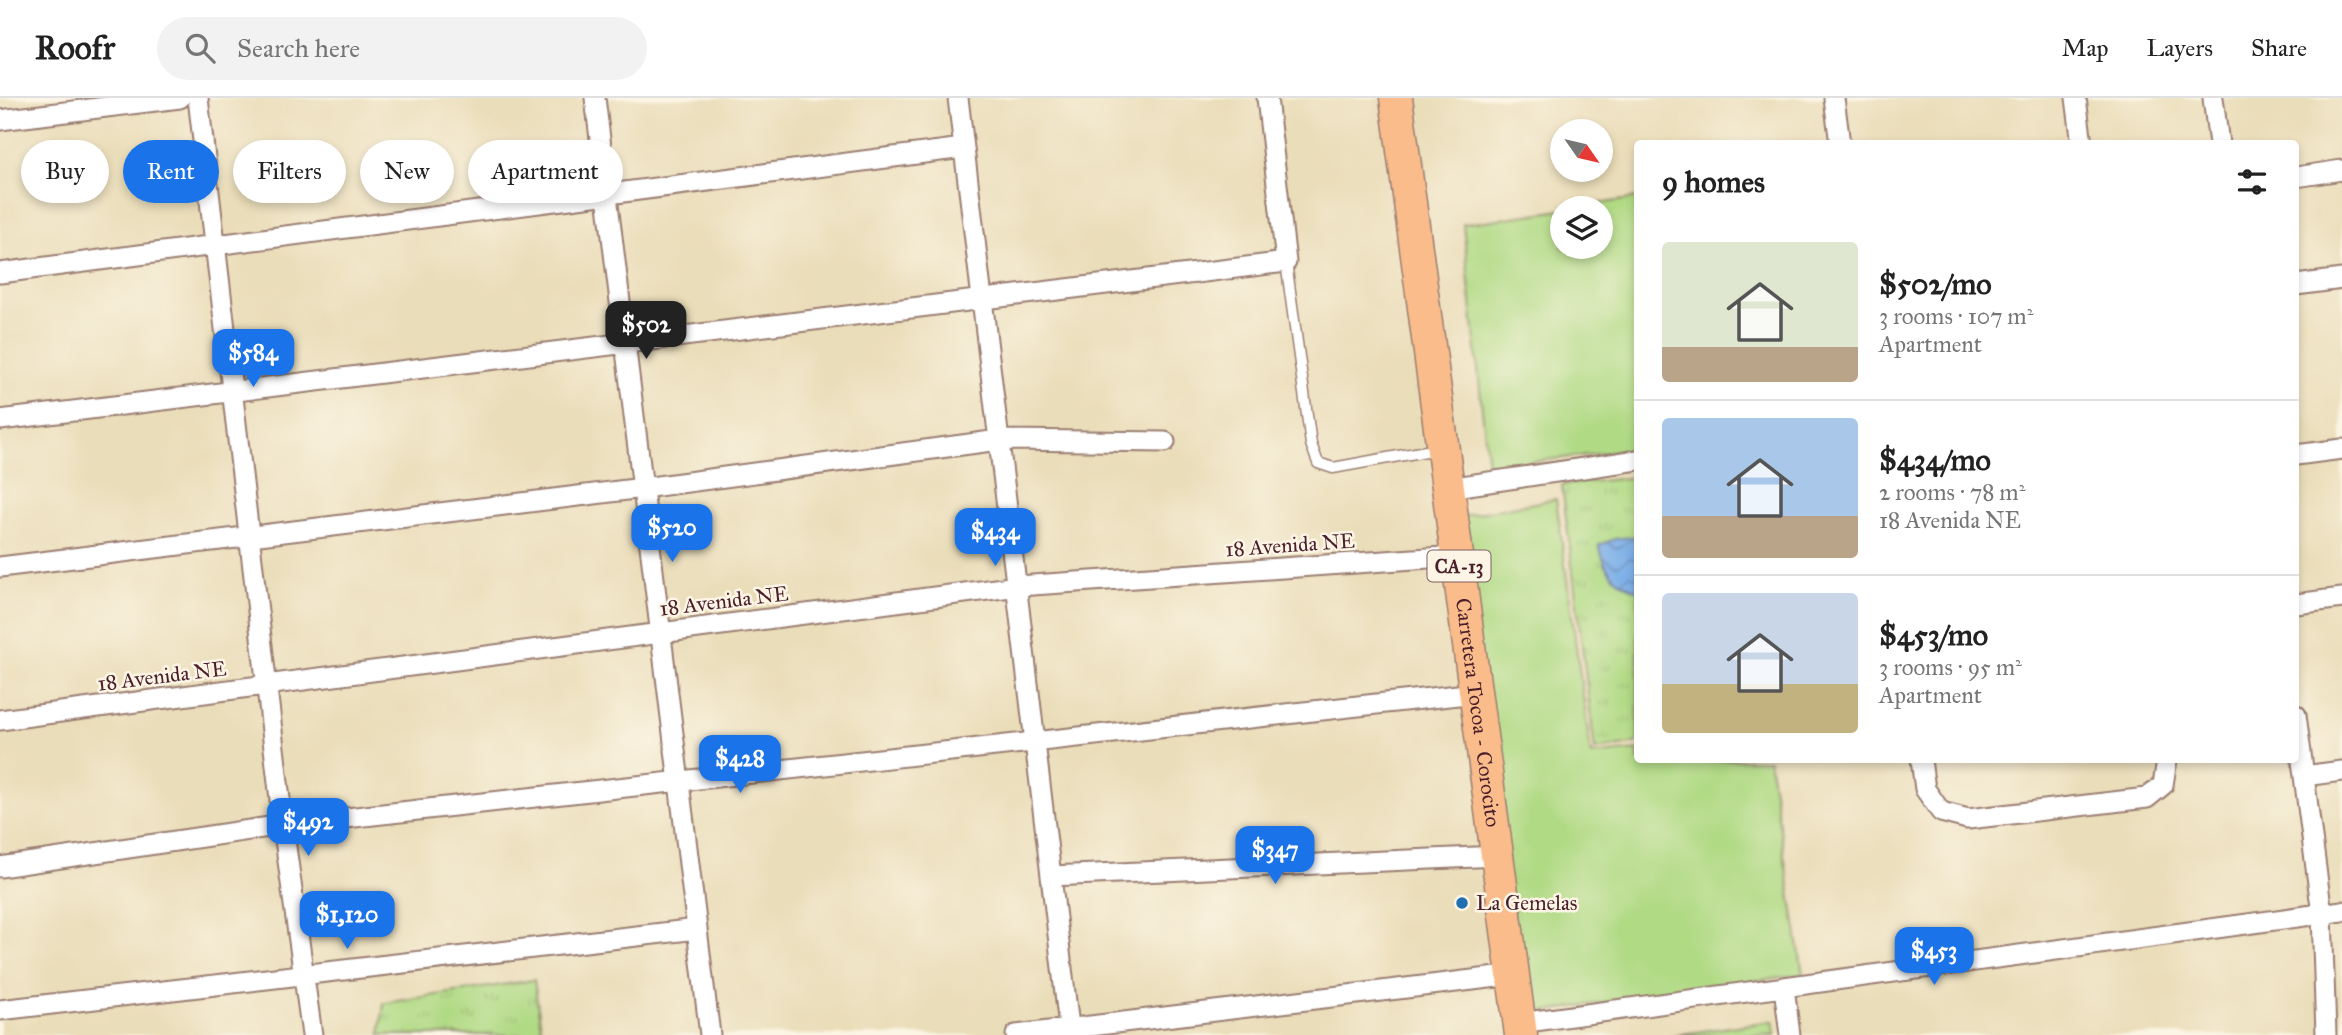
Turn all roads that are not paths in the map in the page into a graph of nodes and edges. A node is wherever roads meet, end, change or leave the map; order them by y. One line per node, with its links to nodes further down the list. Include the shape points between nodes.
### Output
1 (180, 98): 10 (street)
2 (198, 98): 21 (street)
3 (595, 98): 11 (street)
4 (958, 98): 15 (street)
5 (1267, 98): 22 (street)
6 (1396, 98): 32 (main road, Carretera Tocoa - Corocito / CA-13)
7 (1834, 98): 12 (street)
8 (2076, 98): 13 (street)
9 (2213, 98): 14 (street)
10 (0, 120)
11 (600, 140)
12 (1839, 140)
13 (2081, 140)
14 (2218, 140)
15 (963, 148): 18 (street); 26 (street)
16 (2342, 170): 17 (street)
17 (2299, 177)
18 (623, 192)
19 (537, 203): 21 (street)
20 (608, 203): 27 (street)
21 (216, 244): 23 (street); 28 (street)
22 (1286, 262): 26 (street); 32 (lane, via 1311,444 1318,463 1333,468)
23 (0, 272)
24 (2342, 279): 25 (street)
25 (2299, 285)
26 (983, 299): 27 (street); 30 (street)
27 (625, 343): 28 (street); 36 (street)
28 (233, 391): 29 (street); 38 (street)
29 (0, 420)
30 (999, 440): 31 (street); 36 (street); 41 (street)
31 (1165, 442)
32 (1444, 448): 37 (main road, Carretera Tocoa - Corocito / CA-13)
33 (2342, 449): 34 (street)
34 (2299, 455)
35 (1634, 461): 37 (street)
36 (643, 488): 38 (street); 44 (street)
37 (1448, 488): 39 (main road, Carretera Tocoa - Corocito / CA-13)
38 (250, 538): 40 (street); 45 (street)
39 (1458, 556): 41 (street, 18 Avenida NE); 46 (main road, Carretera Tocoa - Corocito / CA-13)
40 (0, 567)
41 (1018, 586): 44 (street, 18 Avenida NE); 49 (street)
42 (2342, 598): 43 (street)
43 (2299, 604)
44 (660, 632): 45 (street, 18 Avenida NE); 54 (street)
45 (267, 685): 47 (street, 18 Avenida NE); 55 (street)
46 (1476, 693): 49 (street); 56 (main road, Carretera Tocoa - Corocito / CA-13)
47 (0, 720)
48 (2299, 738): 53 (street)
49 (1036, 742): 54 (street); 58 (street)
50 (1921, 763): 51 (street, via 1925,789 1941,812 1968,819 2147,798 2163,785)
51 (2167, 763)
52 (2342, 771): 53 (street)
53 (2304, 776): 59 (street)
54 (679, 781): 55 (street); 60 (street)
55 (283, 825): 57 (street); 62 (street)
56 (1499, 856): 58 (street); 61 (main road, Carretera Tocoa - Corocito / CA-13)
57 (0, 867)
58 (1051, 876): 66 (street)
59 (2332, 913): 63 (street); 71 (street)
60 (697, 929): 62 (street); 68 (street)
61 (1514, 975): 65 (main road, Carretera Tocoa - Corocito / CA-13); 66 (street)
62 (303, 976): 64 (street); 67 (street)
63 (1784, 987): 65 (street); 70 (street)
64 (0, 1010)
65 (1521, 1029)
66 (1070, 1032): 69 (street)
67 (312, 1035)
68 (710, 1035)
69 (1016, 1035)
70 (1790, 1035)
71 (2326, 1035)

